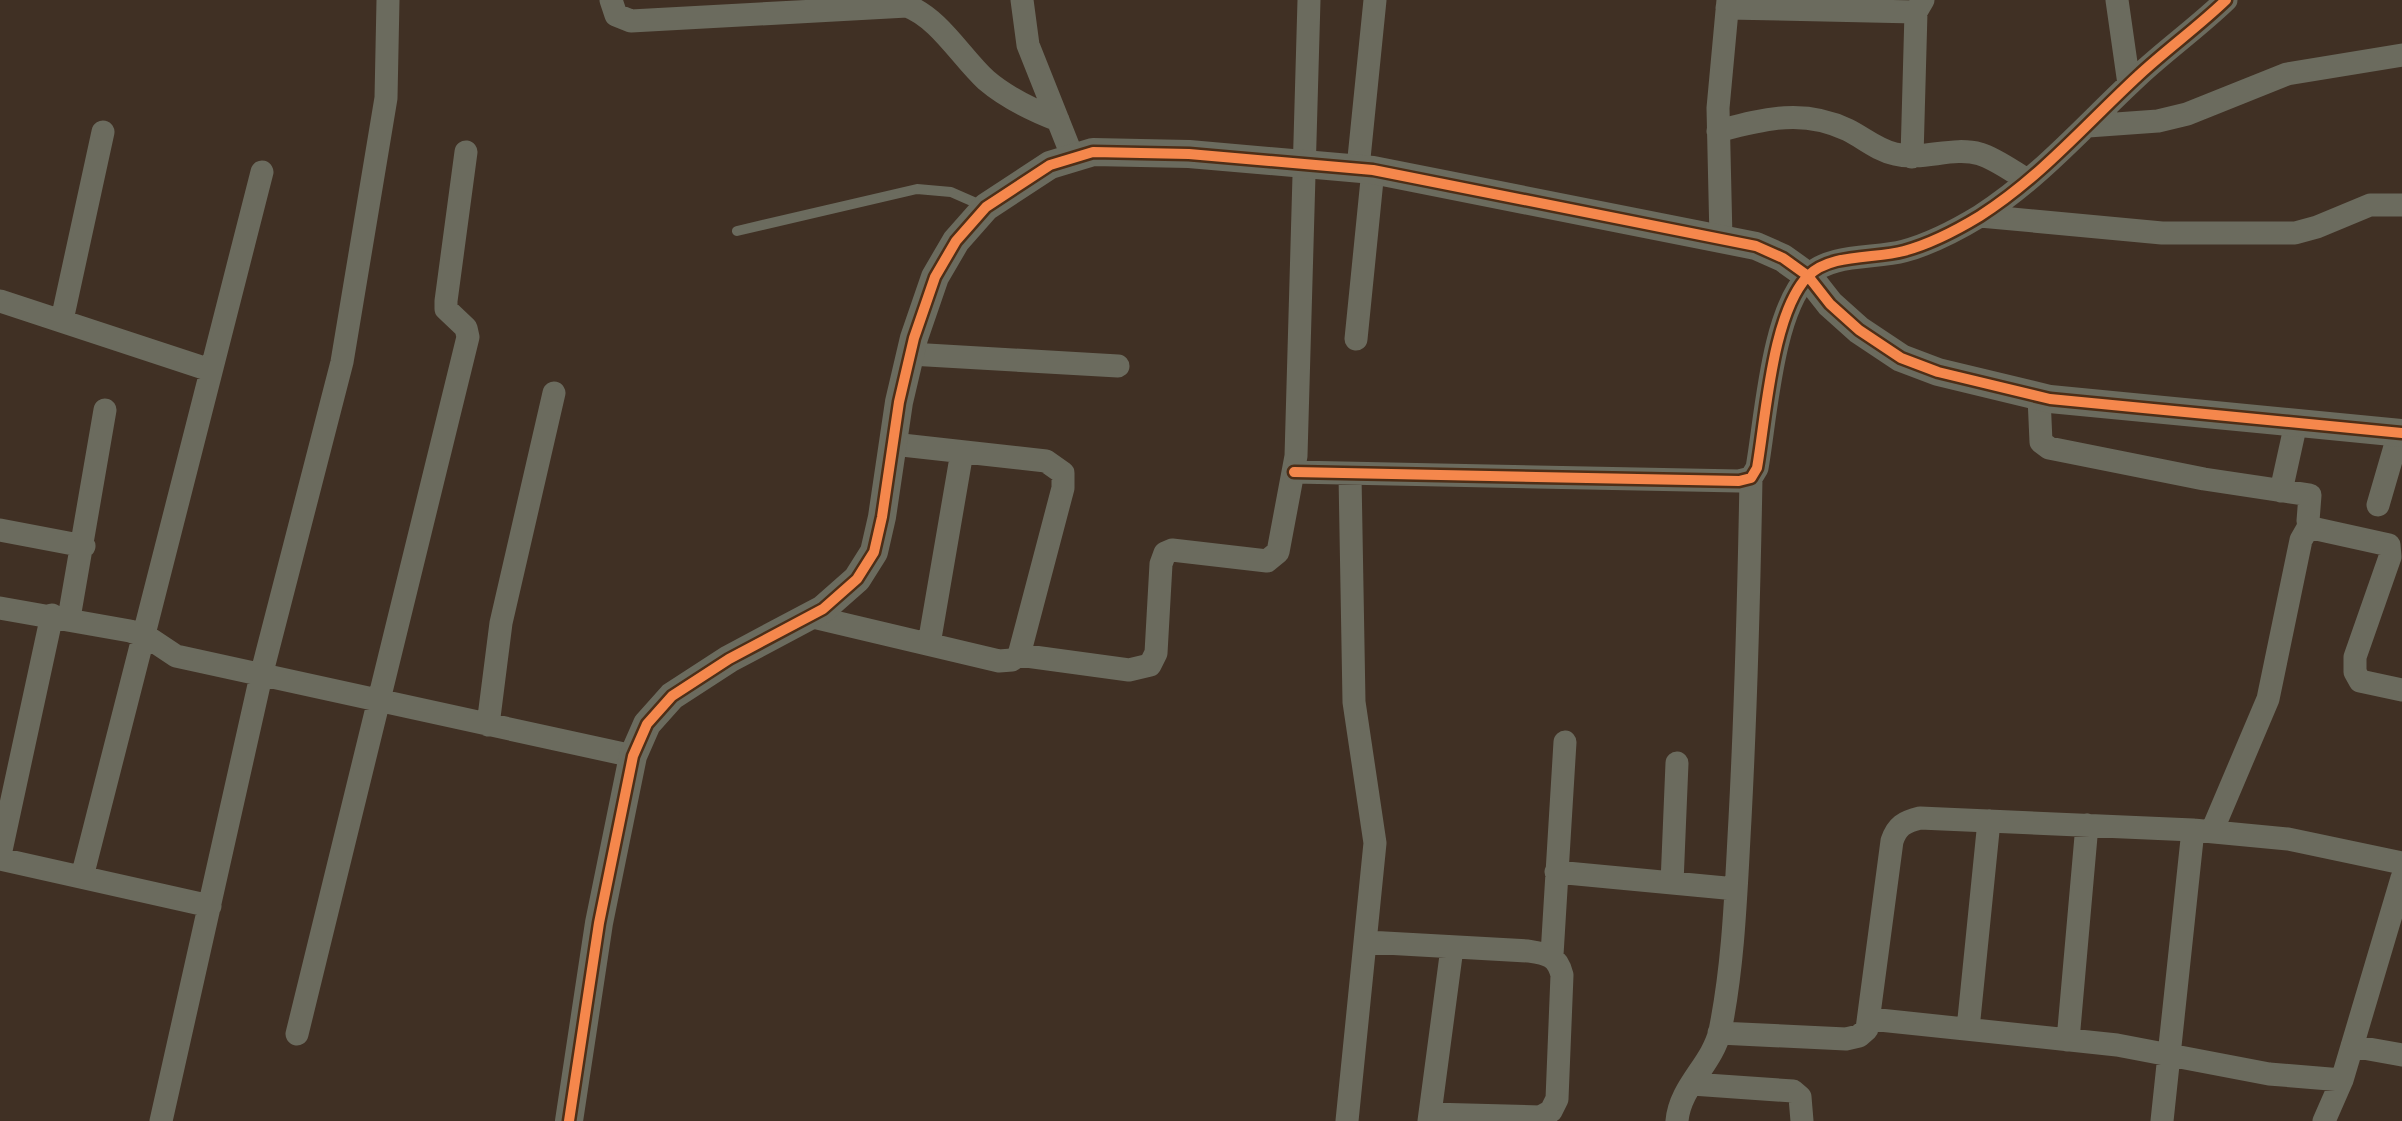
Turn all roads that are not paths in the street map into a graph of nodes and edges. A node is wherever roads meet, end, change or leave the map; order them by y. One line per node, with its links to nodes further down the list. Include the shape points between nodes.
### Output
1 (388, 0): 56 (street, via 386,98 342,362)
2 (611, 0): 12 (street, via 616,15 631,21 907,6 925,16 988,81 1013,100)
3 (1022, 0): 12 (street, via 1028,45 1041,76)
4 (1309, 0): 19 (street)
5 (1376, 0): 20 (street)
6 (2117, 0): 11 (street)
7 (2226, 0): 11 (street)
8 (1728, 4): 9 (street); 14 (street)
9 (1920, 6): 17 (street)
10 (2402, 55): 13 (street, via 2287,74 2158,121)
11 (2129, 84): 13 (street)
12 (1049, 117): 18 (street)
13 (2088, 127): 22 (street)
14 (1718, 131): 17 (street, via 1765,118 1802,116 1831,122 1877,148); 27 (street)
15 (103, 132): 30 (street)
16 (466, 152): 58 (street, via 446,309 466,328 468,337)
17 (1912, 157): 22 (street, via 1979,154)
18 (1073, 158): 19 (street, via 1093,152); 24 (street, via 1050,165)
19 (1305, 162): 20 (street); 42 (street)
20 (1366, 169): 27 (street); 31 (street)
21 (262, 172): 34 (street)
22 (2027, 180): 25 (street)
23 (2402, 205): 25 (street, via 2370,205 2295,233 2162,233)
24 (986, 207): 26 (lane, via 951,192 926,188); 32 (street, via 956,241 935,277)
25 (1980, 216): 28 (street, via 1923,245 1829,265)
26 (737, 230)
27 (1721, 239): 28 (street, via 1756,246)
28 (1808, 276): 36 (street, via 1849,321 1901,358); 44 (street, via 1783,320 1757,468)
29 (0, 301): 30 (street)
30 (62, 320): 34 (street)
31 (1356, 339)
32 (910, 354): 33 (street); 40 (street)
33 (1118, 366)
34 (210, 370): 53 (street)
35 (554, 393): 59 (street, via 500,624)
36 (2039, 397): 38 (street); 45 (street, via 2038,431 2049,448)
37 (105, 410): 49 (street)
38 (2296, 423): 39 (street); 45 (street)
39 (2400, 433): 46 (street)
40 (892, 444): 41 (street); 51 (street, via 874,552 857,579)
41 (962, 452): 54 (street); 55 (street, via 1046,461 1063,472 1063,488)
42 (1294, 472): 43 (street); 55 (street, via 1273,558 1253,561 1172,550 1162,556 1156,653 1150,665 1129,670)
43 (1350, 475): 44 (street); 74 (street, via 1354,702 1375,843)
44 (1751, 478): 72 (street)
45 (2281, 491): 47 (street, via 2310,495)
46 (2378, 505)
47 (2309, 526): 57 (street, via 2389,545 2390,557 2355,657 2355,672 2360,681); 65 (street, via 2301,540 2268,699)
48 (0, 530): 49 (street)
49 (84, 546): 52 (street)
50 (0, 608): 52 (street)
51 (809, 616): 54 (street); 61 (street, via 672,696)
52 (60, 617): 53 (street); 66 (street)
53 (146, 636): 56 (street, via 176,656); 69 (street)
54 (929, 644): 55 (street, via 999,661)
55 (1020, 655)
56 (261, 676): 58 (street); 73 (street)
57 (2402, 690)
58 (380, 702): 59 (street); 81 (street)
59 (488, 725): 61 (street)
60 (1564, 742): 68 (street)
61 (613, 753): 90 (street, via 599,923)
62 (1677, 763): 71 (street)
63 (1989, 821): 64 (street); 78 (street, via 1920,818 1896,829); 79 (street)
64 (2087, 825): 65 (street); 82 (street)
65 (2203, 830): 67 (street, via 2288,839); 84 (street)
66 (0, 857): 69 (street)
67 (2402, 863)
68 (1556, 873): 71 (street); 77 (street)
69 (82, 877): 73 (street)
70 (2402, 878): 75 (street)
71 (1672, 883): 72 (street)
72 (1736, 889): 80 (street)
73 (209, 906): 89 (street)
74 (1367, 942): 76 (street); 91 (street)
75 (2392, 942): 83 (street)
76 (1452, 948): 77 (street); 88 (street)
77 (1552, 955): 88 (street, via 1562,975 1555,1106 1540,1117)
78 (1870, 1019): 79 (street); 80 (street, via 1859,1036 1846,1039)
79 (1968, 1030): 82 (street)
80 (1719, 1033): 87 (street)
81 (297, 1034)
82 (2068, 1040): 84 (street)
83 (2352, 1046): 85 (street); 86 (street)
84 (2169, 1055): 86 (street, via 2269,1074); 94 (street)
85 (2402, 1055)
86 (2342, 1080): 95 (street)
87 (1692, 1084): 92 (street, via 1682,1096); 93 (street, via 1793,1091 1800,1097)
88 (1429, 1117)
89 (161, 1121)
90 (569, 1121)
91 (1347, 1121)
92 (1677, 1121)
93 (1802, 1121)
94 (2162, 1121)
95 (2324, 1121)

